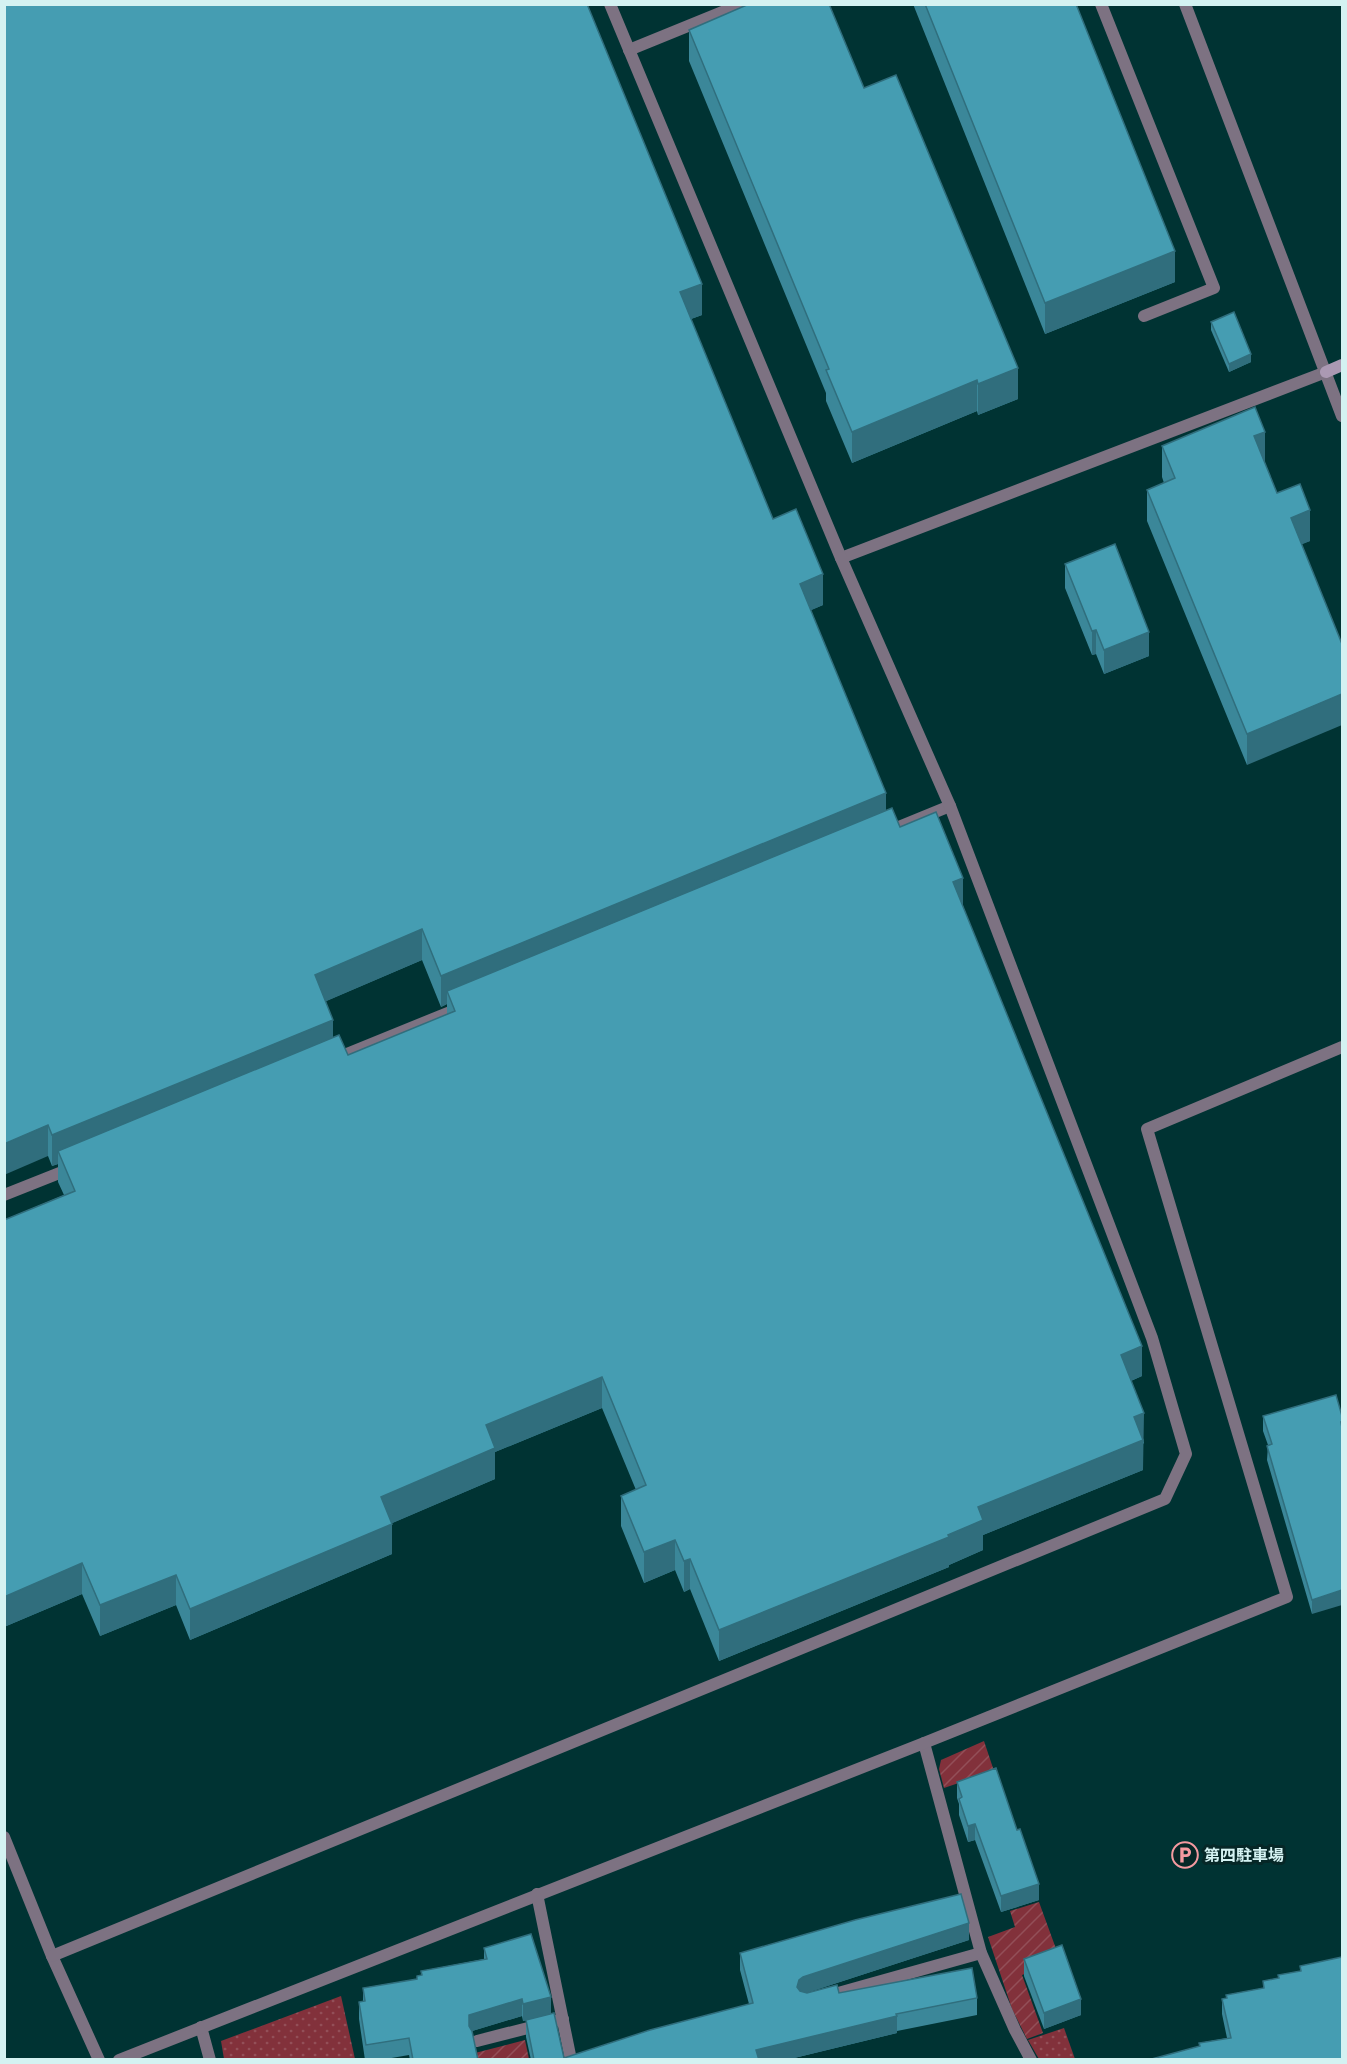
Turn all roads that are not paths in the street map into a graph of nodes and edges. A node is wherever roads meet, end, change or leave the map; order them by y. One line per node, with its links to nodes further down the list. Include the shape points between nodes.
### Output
1 (610, 4): 5 (street)
2 (742, 4): 5 (street)
3 (1101, 4): 6 (street, via 1214,288)
4 (1185, 4): 8 (street)
5 (629, 50): 10 (street)
6 (1144, 316)
7 (1342, 365): 8 (street)
8 (1326, 372): 9 (street); 10 (street)
9 (1342, 416)
10 (841, 558): 11 (street)
11 (950, 806): 12 (street); 22 (street, via 1152,1338 1186,1454 1165,1498)
12 (873, 838)
13 (466, 1005): 15 (street)
14 (1342, 1047): 18 (street, via 1147,1129 1287,1597)
15 (324, 1064)
16 (82, 1163): 17 (street)
17 (4, 1195)
18 (924, 1743): 20 (street); 21 (street)
19 (4, 1838): 22 (street)
20 (537, 1894): 24 (street); 25 (street)
21 (981, 1953): 23 (street); 31 (street)
22 (52, 1956): 27 (street)
23 (816, 1999)
24 (563, 2019): 26 (street); 30 (street)
25 (201, 2027): 28 (street); 29 (street)
26 (477, 2042)
27 (99, 2060)
28 (119, 2060)
29 (210, 2060)
30 (571, 2060)
31 (1031, 2060)

